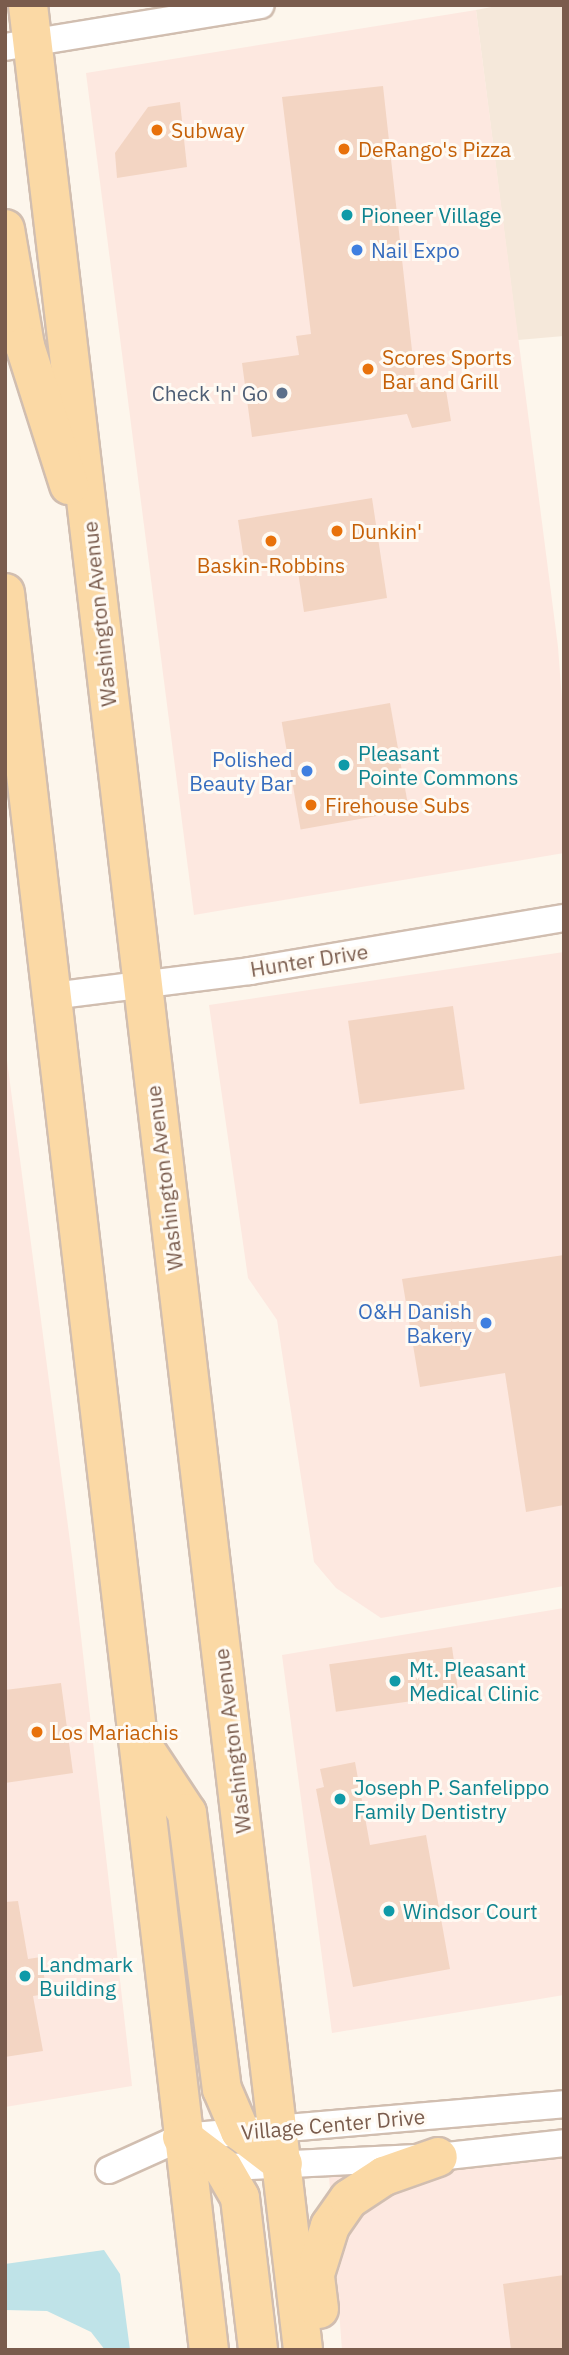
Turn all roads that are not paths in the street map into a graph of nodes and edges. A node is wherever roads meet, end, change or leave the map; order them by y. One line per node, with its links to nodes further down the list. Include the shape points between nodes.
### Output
1 (28, 5): 3 (main road, Washington Avenue)
2 (261, 5): 3 (street)
3 (15, 41): 5 (main road, Washington Avenue)
4 (5, 229): 5 (main road, via 25,346)
5 (92, 550): 8 (main road, Washington Avenue)
6 (5, 593): 9 (main road)
7 (564, 918): 8 (street, Hunter Drive)
8 (141, 984): 9 (street, Hunter Drive); 12 (main road, Washington Avenue)
9 (52, 996): 10 (main road)
10 (139, 1741): 13 (main road, via 187,1814 222,2090); 16 (main road)
11 (564, 2104): 12 (street, Village Center Drive)
12 (278, 2127): 13 (street, Village Center Drive); 17 (main road, Washington Avenue)
13 (240, 2131): 16 (street, Village Center Drive); 17 (main road)
14 (564, 2143): 15 (street, Village Center Drive)
15 (438, 2157): 17 (street, Village Center Drive); 22 (main road, via 384,2176 349,2199 330,2226 315,2274)
16 (197, 2158): 17 (street, Village Center Drive); 18 (street, Village Center Drive); 19 (main road); 20 (main road, via 240,2198)
17 (283, 2164): 21 (main road, Washington Avenue)
18 (109, 2170)
19 (209, 2350)
20 (258, 2350)
21 (303, 2350)
22 (323, 2350)

